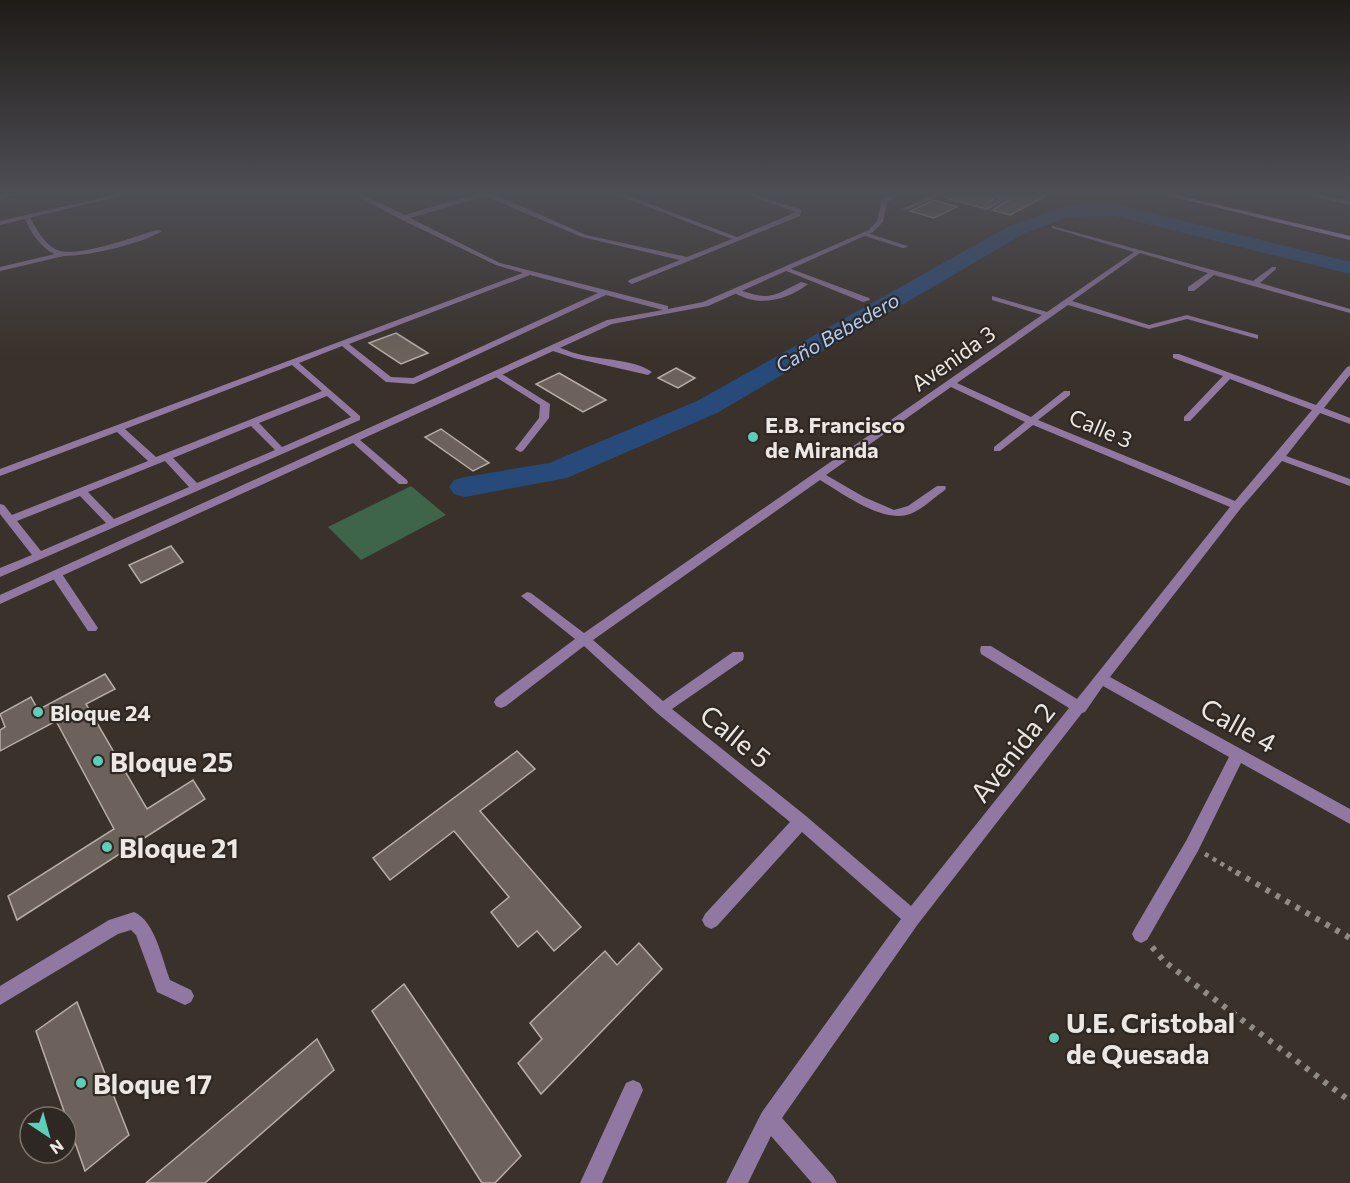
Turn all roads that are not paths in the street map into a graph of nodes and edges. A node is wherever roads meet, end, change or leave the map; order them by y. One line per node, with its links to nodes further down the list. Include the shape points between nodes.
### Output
1 (51, 248): 9 (street)
2 (98, 248): 9 (street)
3 (465, 248): 15 (street)
4 (638, 248): 10 (street)
5 (716, 248): 10 (street)
6 (832, 248): 13 (street)
7 (1129, 248): 8 (street)
8 (1139, 251): 14 (street); 24 (street, Avenida 3)
9 (61, 255): 12 (street)
10 (685, 259): 16 (street)
11 (1274, 268): 18 (street)
12 (0, 269)
13 (786, 269): 20 (street); 23 (street)
14 (1214, 272): 18 (street); 19 (street)
15 (528, 273): 21 (street); 29 (street)
16 (632, 282)
17 (804, 284): 20 (street, via 767,301)
18 (1254, 284): 26 (street)
19 (1191, 289)
20 (736, 291): 25 (street)
21 (603, 293): 25 (street, via 621,301); 29 (street, via 414,381 389,380)
22 (995, 298): 27 (street)
23 (866, 300)
24 (1067, 302): 27 (street, Avenida 3); 28 (street, via 1149,327 1188,317)
25 (678, 310): 30 (street, via 613,318)
26 (1350, 311)
27 (1048, 315): 37 (street, Avenida 3)
28 (1255, 337)
29 (344, 344): 32 (street)
30 (553, 348): 34 (street, via 574,358 624,363); 35 (street)
31 (1176, 356): 36 (street)
32 (295, 363): 38 (street); 45 (street)
33 (1350, 369): 40 (street, Avenida 2)
34 (648, 372)
35 (497, 374): 46 (street); 47 (street, via 545,404 544,418)
36 (1228, 376): 40 (street); 41 (street)
37 (951, 383): 44 (street, Calle 3); 54 (street, Avenida 3)
38 (328, 392): 43 (street); 49 (street, via 357,418)
39 (1067, 393): 44 (street)
40 (1318, 409): 42 (street); 51 (street, Avenida 2)
41 (1187, 419)
42 (1350, 421)
43 (252, 422): 49 (street); 50 (street)
44 (1034, 422): 48 (street); 60 (street, Calle 3)
45 (119, 429): 52 (street); 53 (street)
46 (354, 439): 55 (street); 66 (street)
47 (520, 449)
48 (997, 449)
49 (280, 450): 57 (street)
50 (166, 456): 52 (street); 57 (street)
51 (1280, 457): 56 (street); 60 (street, Avenida 2)
52 (154, 461): 59 (street)
53 (0, 473)
54 (819, 475): 58 (street, via 897,514); 70 (street, Avenida 3)
55 (403, 482)
56 (1350, 483)
57 (196, 488): 63 (street)
58 (941, 488)
59 (81, 491): 62 (street); 63 (street)
60 (1237, 506): 73 (street, Avenida 2)
61 (0, 507): 62 (street)
62 (12, 519): 64 (street)
63 (112, 523): 64 (street)
64 (39, 556): 65 (street)
65 (0, 573)
66 (56, 574): 68 (street); 69 (street)
67 (528, 596): 70 (street, Calle 5)
68 (0, 600)
69 (92, 628)
70 (584, 640): 74 (street, Avenida 3); 76 (street, Calle 5)
71 (986, 650): 75 (street)
72 (738, 656): 76 (street)
73 (1103, 678): 75 (street, Avenida 2); 77 (street, Calle 4)
74 (501, 702)
75 (1080, 708): 80 (street, Avenida 2)
76 (662, 709): 79 (street, Calle 5)
77 (1238, 754): 78 (street, Calle 4); 82 (street, via 1192,846)
78 (1350, 817)
79 (801, 821): 80 (street, Calle 5); 81 (street)
80 (912, 918): 86 (street, Avenida 2)
81 (711, 920)
82 (1141, 934)
83 (0, 996): 84 (street, via 115,926 134,921 143,930 163,986)
84 (185, 996)
85 (633, 1090): 87 (street)
86 (769, 1119): 88 (street, Avenida 2); 89 (street)
87 (591, 1183)
88 (737, 1183)
89 (826, 1183)

